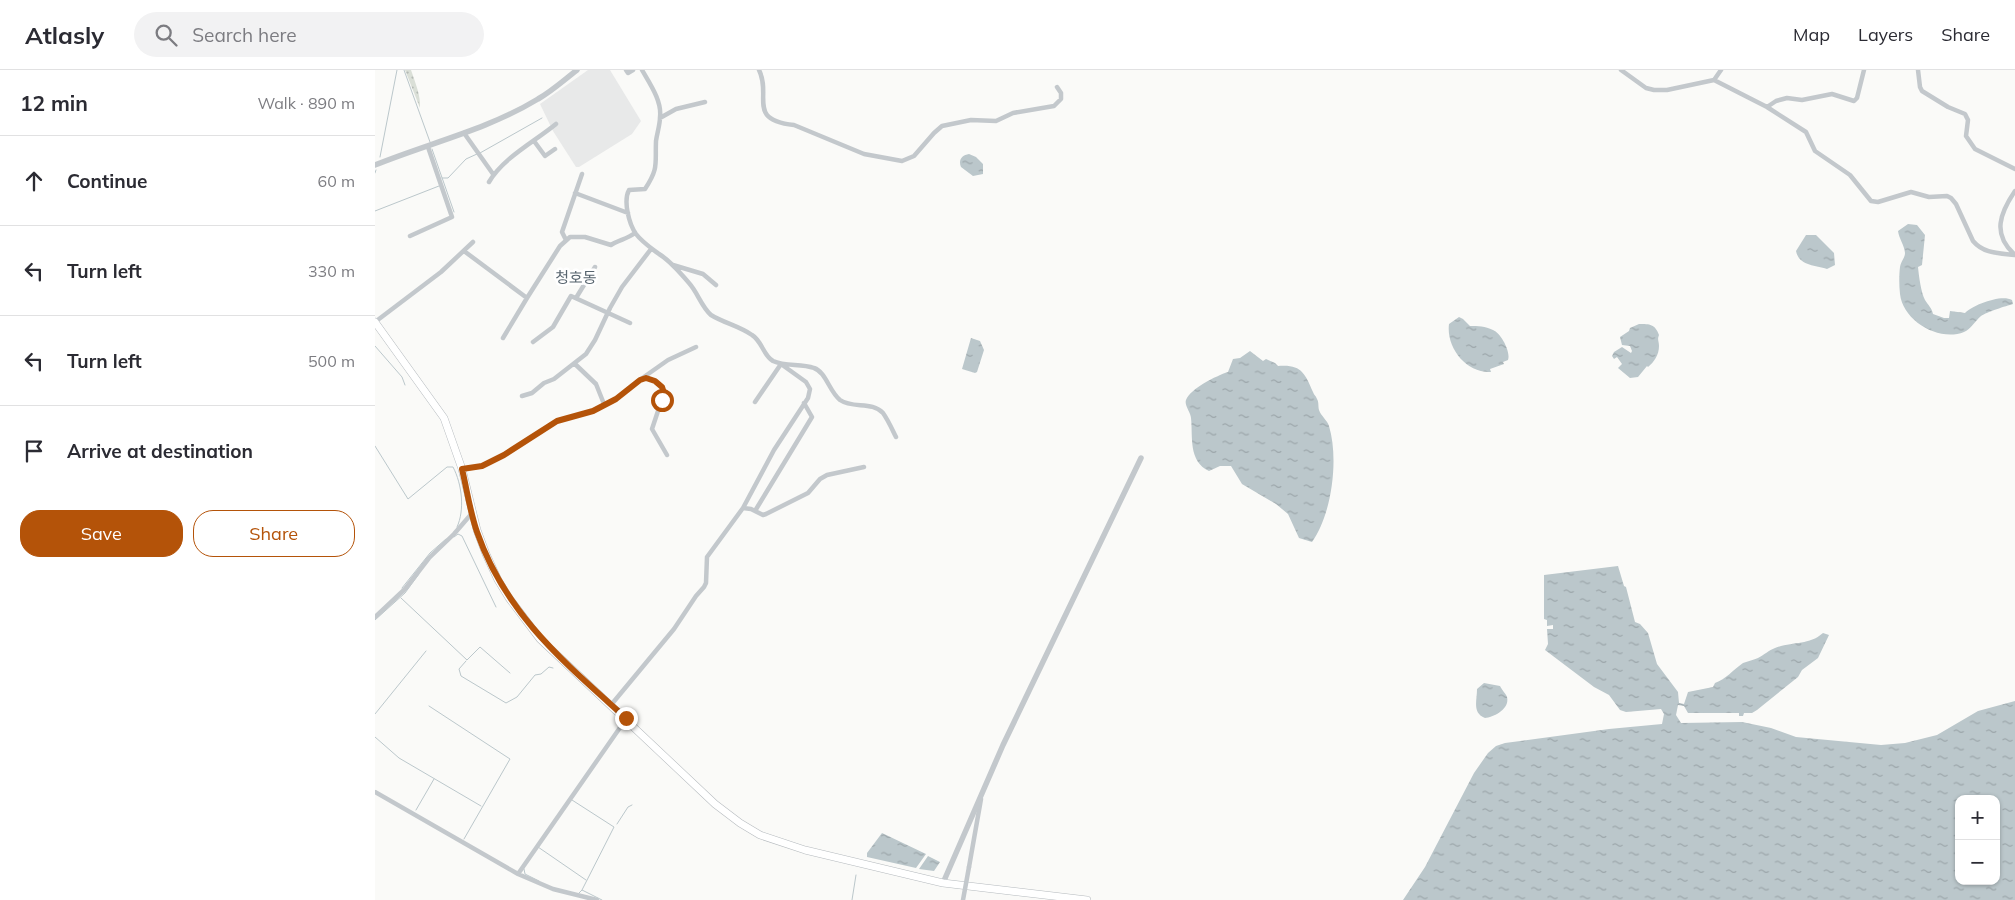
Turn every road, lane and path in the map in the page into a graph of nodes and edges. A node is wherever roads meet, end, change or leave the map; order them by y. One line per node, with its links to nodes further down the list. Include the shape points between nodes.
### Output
1 (577, 70): 16 (street, via 538,99)
2 (626, 70): 3 (street, via 628,73)
3 (633, 70)
4 (642, 70): 14 (street, via 655,94)
5 (759, 70): 11 (street, via 763,80 762,106 772,118 865,154 893,161 909,160 942,126 971,120 996,121 1013,113 1054,106 1061,99)
6 (1621, 70): 10 (street, via 1654,90)
7 (1721, 70): 10 (street)
8 (1864, 70): 13 (street, via 1854,101 1832,94 1802,100 1787,98)
9 (1918, 70): 21 (street, via 1922,91 1965,114 1968,120 1965,136 1975,149)
10 (1714, 80): 13 (street)
11 (1057, 87)
12 (705, 102): 14 (street, via 676,109)
13 (1767, 107): 25 (street, via 1806,132 1815,151 1850,175 1871,201 1878,202 1911,192 1951,198 1973,241 1989,252 2015,255 2001,239 2000,230 2002,216)
14 (660, 118): 27 (street, via 656,170 645,189 629,190)
15 (556, 124): 17 (street)
16 (464, 133): 18 (street); 22 (street)
17 (534, 141): 19 (street, via 545,156); 22 (street)
18 (427, 147): 20 (street); 29 (street, via 452,217)
19 (555, 149)
20 (375, 165)
21 (2015, 169)
22 (493, 174): 24 (street)
23 (582, 174): 26 (street)
24 (489, 182)
25 (2015, 191)
26 (575, 193): 27 (street); 30 (street, via 562,232)
27 (628, 213): 28 (street)
28 (635, 233): 30 (street, via 611,245 577,236); 32 (street)
29 (410, 236)
30 (566, 240): 37 (street)
31 (473, 242): 33 (street)
32 (651, 249): 34 (street); 39 (street)
33 (464, 251): 37 (street); 40 (street)
34 (672, 264): 36 (street, via 703,274); 46 (street, via 696,291 706,310 753,335 769,358)
35 (595, 267): 38 (street)
36 (716, 285)
37 (527, 298): 42 (street)
38 (577, 298): 39 (street); 43 (street, via 569,298 553,327)
39 (607, 313): 41 (street); 45 (street, via 591,348)
40 (375, 322): 56 (main road, via 441,413 452,435)
41 (630, 323)
42 (503, 338)
43 (533, 342)
44 (696, 347): 47 (street, via 668,360)
45 (575, 364): 48 (street, via 555,379); 51 (street, via 596,384)
46 (781, 364): 49 (street); 50 (street, via 806,382 810,393); 52 (street, via 819,370 832,392 841,400 874,407 882,412)
47 (640, 380): 51 (street); 53 (street, via 646,378 662,387 664,393 652,430)
48 (522, 396)
49 (755, 402)
50 (804, 403): 57 (street); 58 (street, via 812,417)
51 (604, 404): 56 (street, via 585,415 557,421 482,466)
52 (896, 437)
53 (667, 455)
54 (1141, 458): 64 (street, via 1028,691)
55 (863, 467): 58 (street, via 827,475 808,493 766,514)
56 (462, 469): 59 (main road)
57 (743, 508): 58 (street); 61 (street, via 707,557 704,587)
58 (755, 510)
59 (473, 512): 60 (street, via 429,558 405,590); 61 (main road, via 498,580 521,616)
60 (375, 617)
61 (611, 705): 62 (main road)
62 (626, 718): 65 (street); 66 (main road, via 715,804 760,835 805,850)
63 (375, 792): 65 (street)
64 (982, 795): 66 (street); 69 (street, bridge)
65 (518, 874): 68 (street, via 553,889)
66 (943, 883): 67 (main road)
67 (1076, 899): 70 (main road)
68 (597, 900)
69 (963, 900)
70 (1087, 900)

